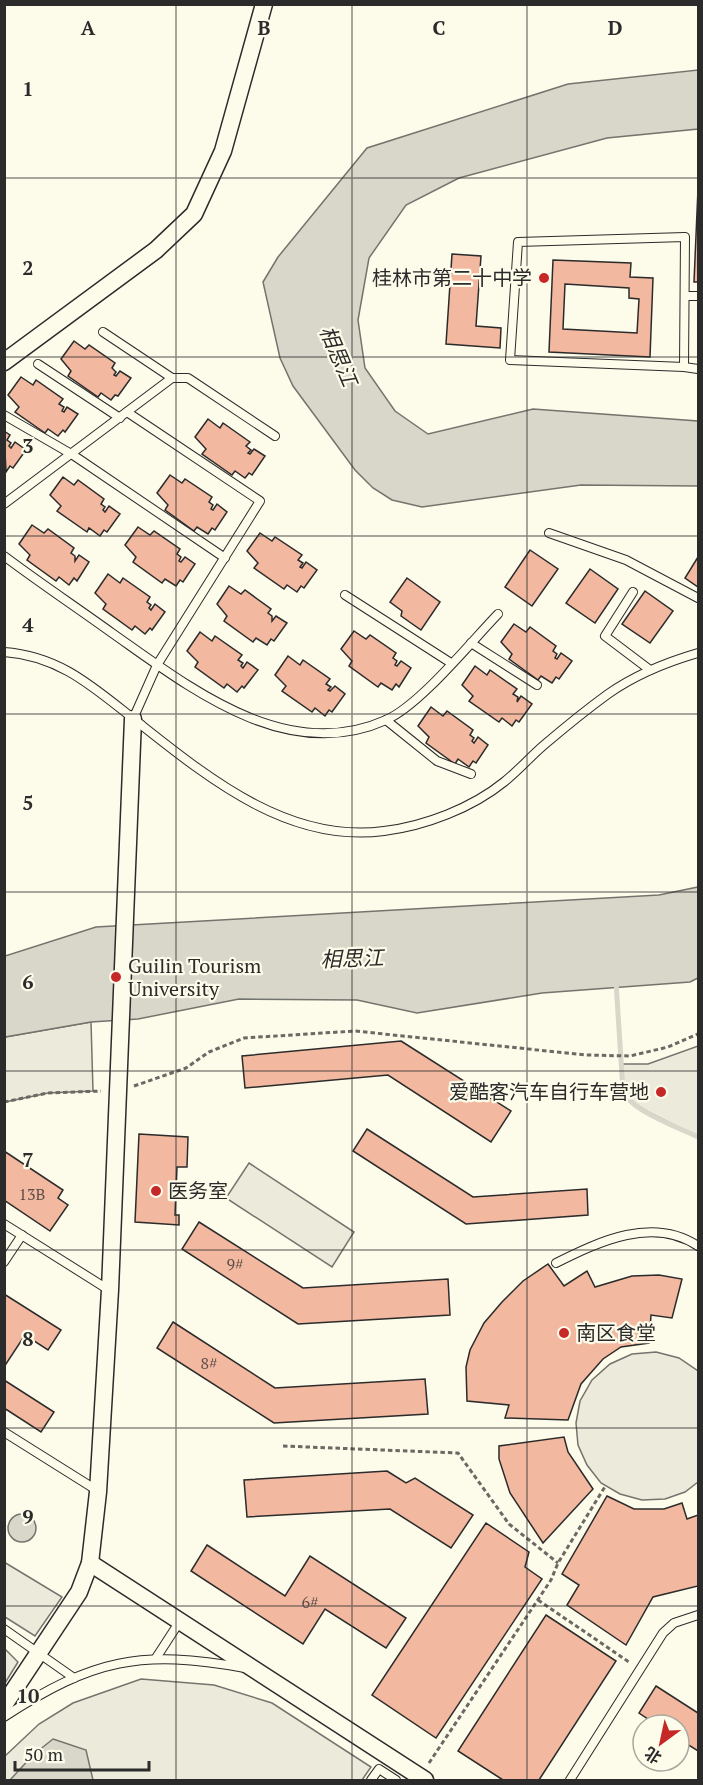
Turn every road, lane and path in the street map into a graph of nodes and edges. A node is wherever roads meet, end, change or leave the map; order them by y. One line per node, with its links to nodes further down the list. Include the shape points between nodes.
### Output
1 (264, 4): 5 (street, via 223,151 194,214 156,250)
2 (686, 296): 3 (lane); 7 (lane); 7 (lane, via 685,237 518,242 510,360)
3 (699, 296)
4 (103, 332): 9 (lane)
5 (4, 362)
6 (38, 364): 12 (lane)
7 (684, 367): 8 (lane)
8 (699, 369)
9 (172, 378): 10 (lane); 13 (lane, via 188,378)
10 (127, 412): 12 (lane); 18 (lane, via 260,501)
11 (4, 415): 14 (lane)
12 (120, 418): 14 (lane)
13 (275, 436)
14 (73, 455): 15 (lane); 18 (lane)
15 (4, 504)
16 (549, 533): 21 (lane, via 626,561)
17 (4, 556): 27 (lane)
18 (225, 558): 27 (lane)
19 (633, 592): 28 (lane, via 605,636)
20 (345, 595): 26 (lane)
21 (699, 598)
22 (498, 614): 23 (lane)
23 (471, 643): 26 (lane); 29 (lane)
24 (4, 652): 30 (lane, via 49,662 84,678)
25 (699, 653): 28 (lane)
26 (451, 663): 31 (lane, via 413,702)
27 (157, 665): 30 (lane); 31 (lane, via 230,710 279,727 329,733)
28 (650, 670): 30 (lane, via 609,694 483,797 428,821 384,831 321,831 279,817 204,772)
29 (537, 685)
30 (133, 719): 34 (street)
31 (386, 720): 32 (lane, via 437,761)
32 (471, 774)
33 (699, 1034): 34 (path, via 630,1056 355,1031 244,1038 209,1052 186,1068)
34 (118, 1090): 42 (street)
35 (93, 1091): 36 (path, via 48,1093)
36 (4, 1102)
37 (4, 1224): 38 (lane)
38 (22, 1235): 40 (lane); 42 (lane)
39 (699, 1246): 41 (lane, via 671,1232 650,1231 605,1241)
40 (4, 1262)
41 (556, 1263)
42 (110, 1290): 46 (street)
43 (4, 1432): 46 (lane)
44 (283, 1446): 48 (path, via 459,1453 509,1524)
45 (606, 1485): 48 (path)
46 (98, 1492): 47 (street)
47 (90, 1563): 51 (street); 53 (street, via 78,1592)
48 (558, 1563): 49 (path)
49 (538, 1600): 55 (path); 62 (path)
50 (699, 1615): 55 (lane, via 667,1628)
51 (180, 1621): 54 (lane); 56 (street)
52 (4, 1629): 53 (lane)
53 (38, 1654): 57 (lane); 58 (street)
54 (156, 1658): 56 (lane); 57 (lane, via 101,1667)
55 (641, 1669): 63 (lane)
56 (255, 1670): 62 (street)
57 (74, 1678): 59 (lane)
58 (4, 1705)
59 (4, 1718)
60 (371, 1780): 61 (lane, via 379,1769)
61 (396, 1780)
62 (421, 1780)
63 (570, 1780)

